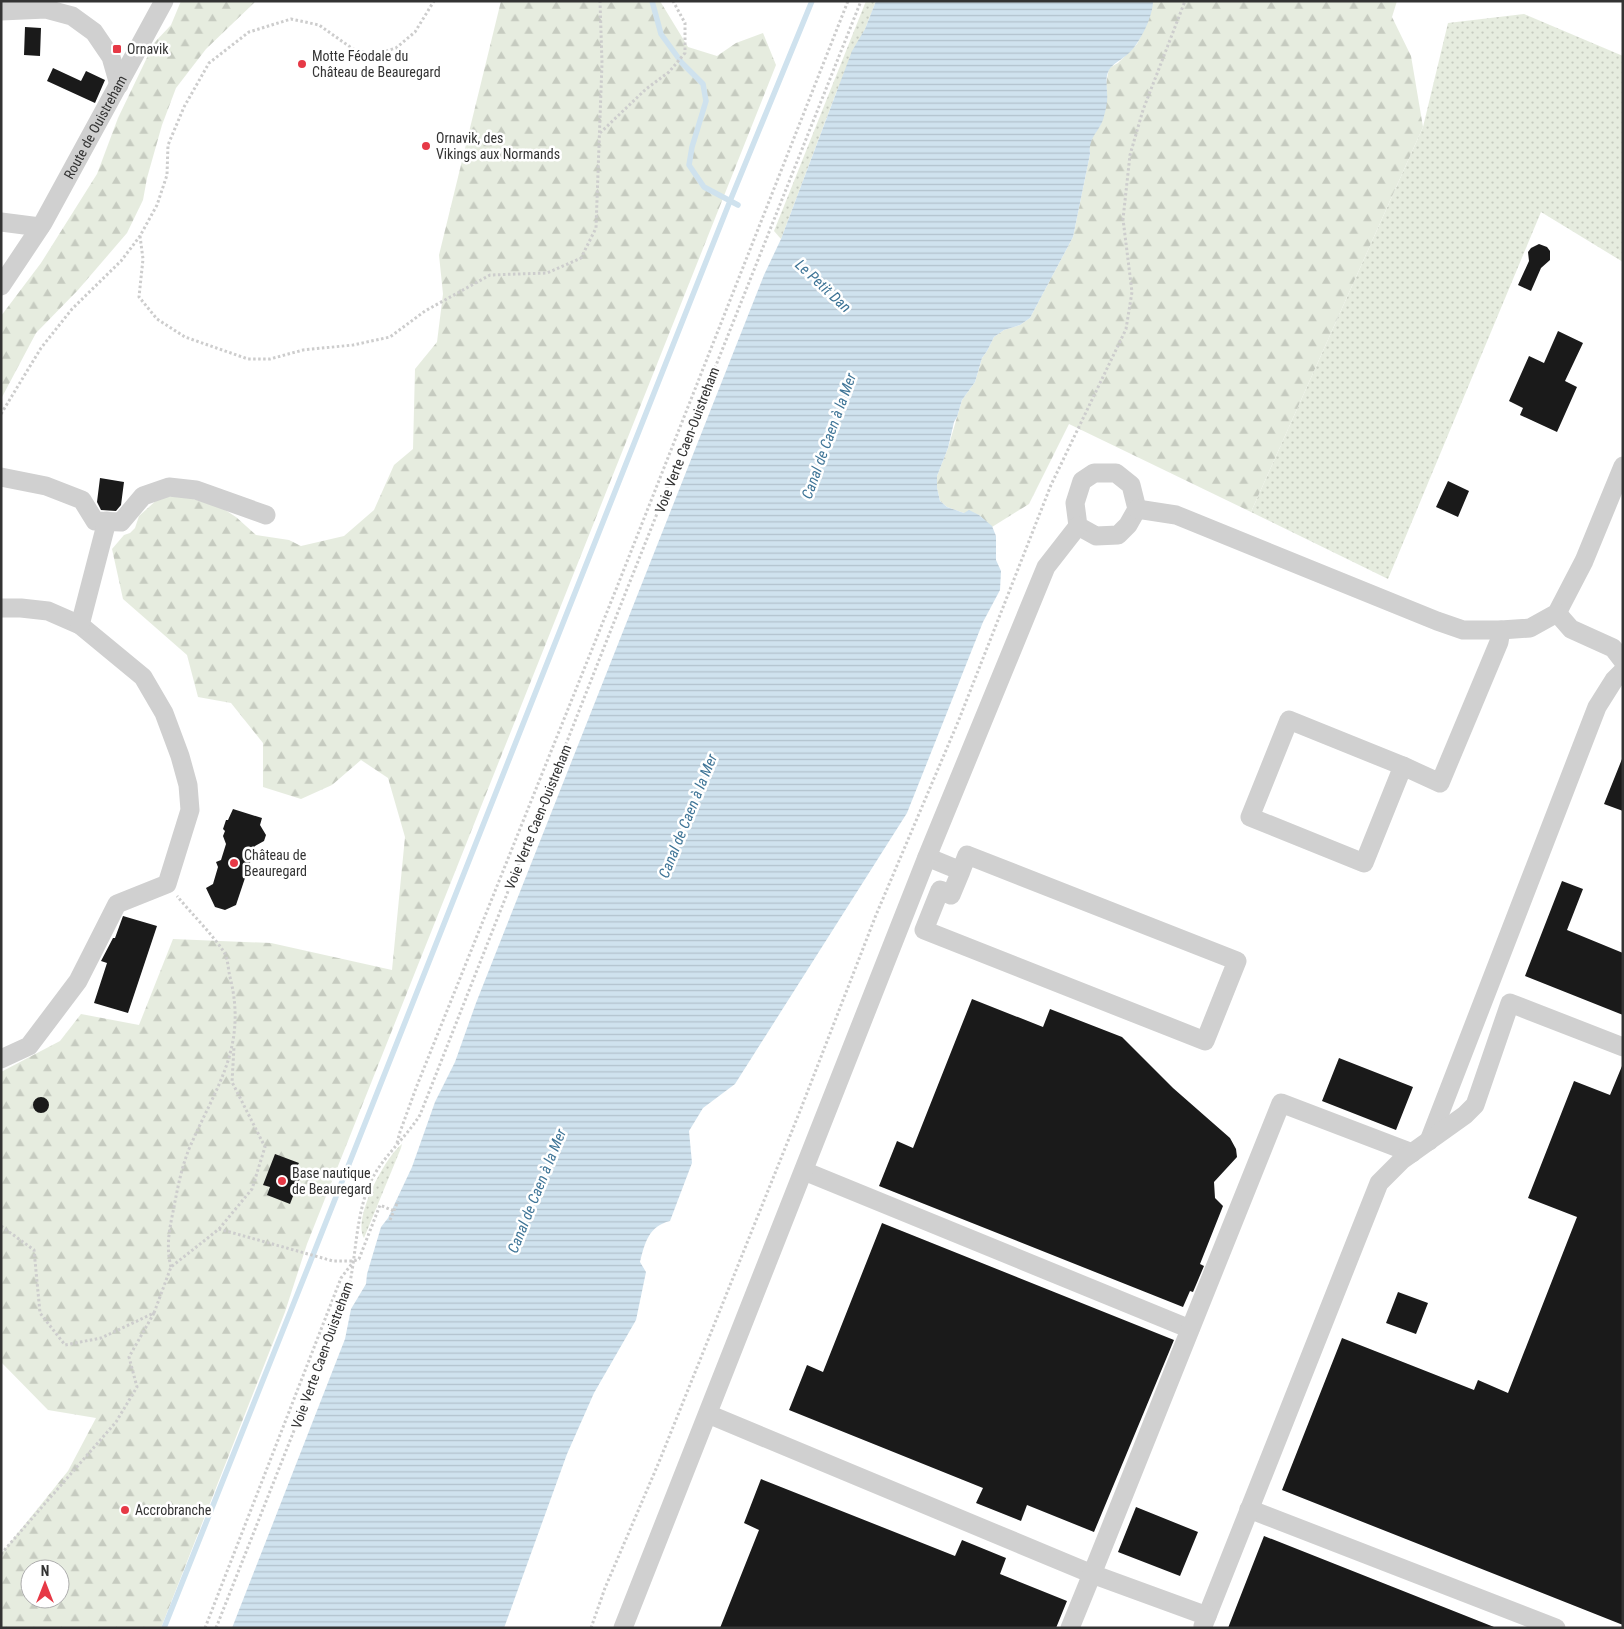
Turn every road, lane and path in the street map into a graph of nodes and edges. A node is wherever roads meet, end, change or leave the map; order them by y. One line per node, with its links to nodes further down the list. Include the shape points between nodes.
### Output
1 (164, 1): 9 (street, Route de Ouistreham)
2 (434, 1): 13 (path, via 415,32 396,48 373,55 353,49 319,25 291,19 249,32 209,63 184,107 168,145 167,175)
3 (600, 1): 10 (path)
4 (673, 1): 10 (path, via 685,23 685,53 669,72 646,89)
5 (848, 1): 36 (path, via 416,1088)
6 (862, 1): 36 (path, Voie Verte Caen-Ouistreham, via 420,1115)
7 (1185, 1): 55 (path, via 1143,110 1130,154 1123,220 1132,292 1126,329 1051,485)
8 (1, 11): 9 (street, via 46,9 72,16 94,32 111,57)
9 (119, 84): 12 (street, Route de Ouistreham)
10 (599, 134): 13 (path, via 596,228 581,258 547,273 490,275 425,312 390,337 303,350 270,359 248,359 185,337 156,319 139,297 144,259)
11 (1, 222): 12 (street)
12 (40, 227): 14 (street, Route de Ouistreham)
13 (140, 236): 15 (path, via 121,261 72,309 42,348)
14 (1, 286)
15 (1, 414)
16 (1623, 466): 23 (street, via 1584,561)
17 (1, 477): 20 (street, via 46,486 82,500 95,521)
18 (1137, 509): 21 (street, via 1118,535 1096,536); 21 (street, via 1132,485 1116,473 1094,474 1082,481 1075,503); 25 (street, via 1176,515 1463,630)
19 (266, 515): 20 (street, via 196,490 169,487 143,496 121,522)
20 (107, 522): 24 (street)
21 (1078, 526): 29 (street, via 1046,567)
22 (1, 608): 24 (street, via 48,611)
23 (1557, 613): 25 (street, via 1530,628); 26 (street, via 1571,629 1613,648)
24 (80, 625): 31 (street, via 143,677 164,713 180,756 188,785 190,810)
25 (1501, 630): 28 (street, via 1499,642 1440,783)
26 (1623, 661)
27 (1623, 671): 35 (street, via 1597,707)
28 (1403, 766): 28 (street, via 1289,720 1250,818 1364,863)
29 (927, 857): 30 (street); 38 (street)
30 (960, 871): 30 (street, via 967,855 1237,961 1205,1041 924,930 940,890 951,895)
31 (166, 884): 32 (path, via 225,953 234,992); 34 (street, via 117,904 78,981 29,1046)
32 (234, 1042): 43 (path, via 232,1082 265,1147 252,1189); 45 (path, via 218,1090 188,1151 168,1239 167,1254)
33 (1623, 1046): 35 (street, via 1510,1003 1475,1105)
34 (1, 1059)
35 (1429, 1141): 37 (street)
36 (397, 1144): 44 (path, Voie Verte Caen-Ouistreham, via 378,1169 368,1191 358,1226)
37 (1412, 1153): 47 (street, via 1281,1103); 49 (street, via 1379,1183)
38 (804, 1171): 47 (street); 48 (street)
39 (398, 1201): 40 (path)
40 (394, 1211): 41 (path); 44 (path, via 380,1205 359,1258)
41 (390, 1220)
42 (1, 1226): 46 (path, via 34,1250 40,1313 65,1345 100,1338)
43 (219, 1229): 44 (path, via 333,1261); 45 (path)
44 (354, 1261): 53 (path, via 341,1278); 54 (path, Voie Verte Caen-Ouistreham, via 346,1299)
45 (171, 1268): 46 (path)
46 (154, 1313): 50 (path, via 129,1357 137,1387 116,1422)
47 (1190, 1329): 51 (street)
48 (708, 1414): 51 (street); 56 (street)
49 (1250, 1509): 52 (street); 58 (street)
50 (1, 1554)
51 (1092, 1574): 52 (street); 57 (street)
52 (1204, 1622)
53 (204, 1628)
54 (216, 1628)
55 (591, 1628)
56 (623, 1628)
57 (1070, 1628)
58 (1556, 1628)

